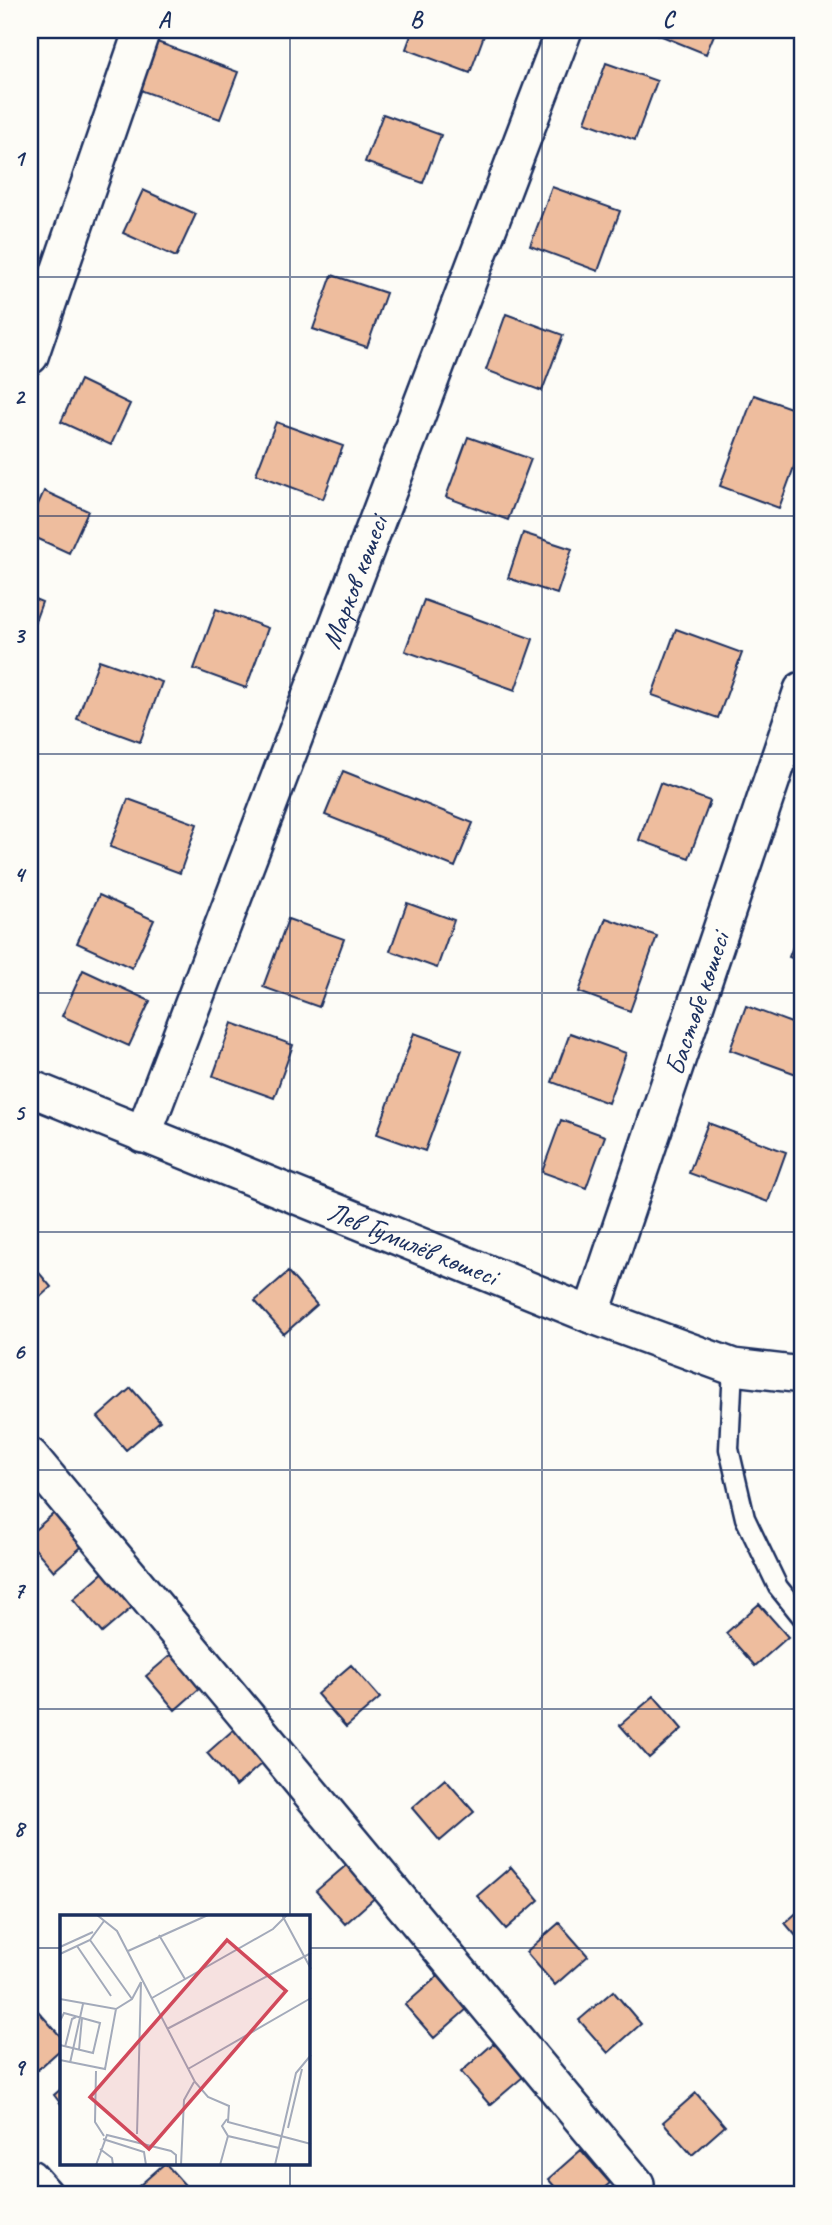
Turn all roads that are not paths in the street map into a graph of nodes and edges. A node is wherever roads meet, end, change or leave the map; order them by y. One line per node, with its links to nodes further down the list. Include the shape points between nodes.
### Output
1 (142, 30): 3 (street)
2 (564, 30): 6 (street, Марков көшесі)
3 (30, 356)
4 (802, 690): 7 (street, Бастөбе көшесі)
5 (30, 1087): 6 (street, Лев Гумилёв көшесі)
6 (144, 1135): 7 (street, Лев Гумилёв көшесі)
7 (591, 1315): 8 (street, Лев Гумилёв көшесі)
8 (733, 1367): 9 (street, Лев Гумилёв көшесі); 11 (lane, via 729,1449 744,1518 778,1587)
9 (802, 1375)
10 (30, 1456): 13 (street)
11 (802, 1617)
12 (30, 2178): 14 (street)
13 (636, 2184)
14 (45, 2195)

